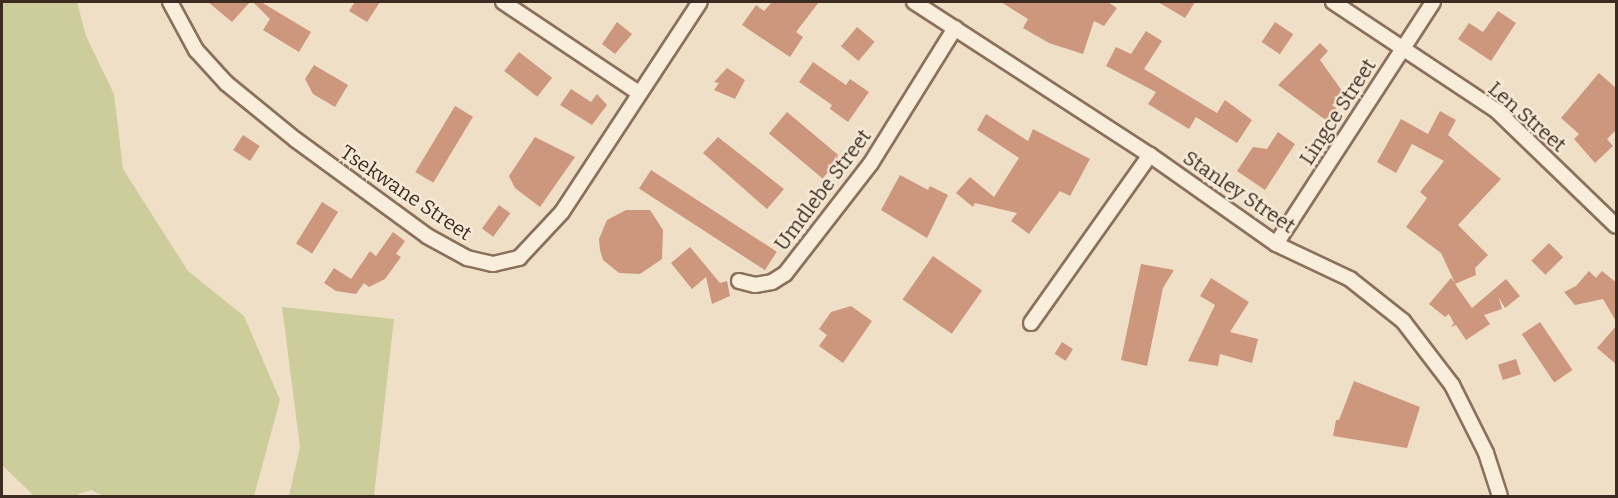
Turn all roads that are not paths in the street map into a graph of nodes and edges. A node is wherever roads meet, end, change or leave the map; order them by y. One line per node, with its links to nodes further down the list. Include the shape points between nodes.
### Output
1 (170, 2): 9 (street, Tsekwane Street, via 196,50 226,83 296,140 427,236 467,258 493,264 519,258 562,212)
2 (503, 2): 9 (street)
3 (700, 2): 9 (street, Tsekwane Street)
4 (914, 2): 7 (street, Stanley Street)
5 (1333, 2): 8 (street, Len Street)
6 (1433, 2): 8 (street, Lingce Street)
7 (955, 28): 10 (street, Stanley Street); 13 (street, Umdlebe Street, via 871,163 785,274 772,282 755,285)
8 (1402, 48): 11 (street, Len Street, via 1497,111); 12 (street, Lingce Street)
9 (639, 93)
10 (1150, 155): 12 (street, Stanley Street); 14 (street)
11 (1617, 226)
12 (1276, 244): 15 (street, Stanley Street, via 1350,279 1402,321 1452,385 1486,453)
13 (739, 281)
14 (1031, 323)
15 (1500, 496)

